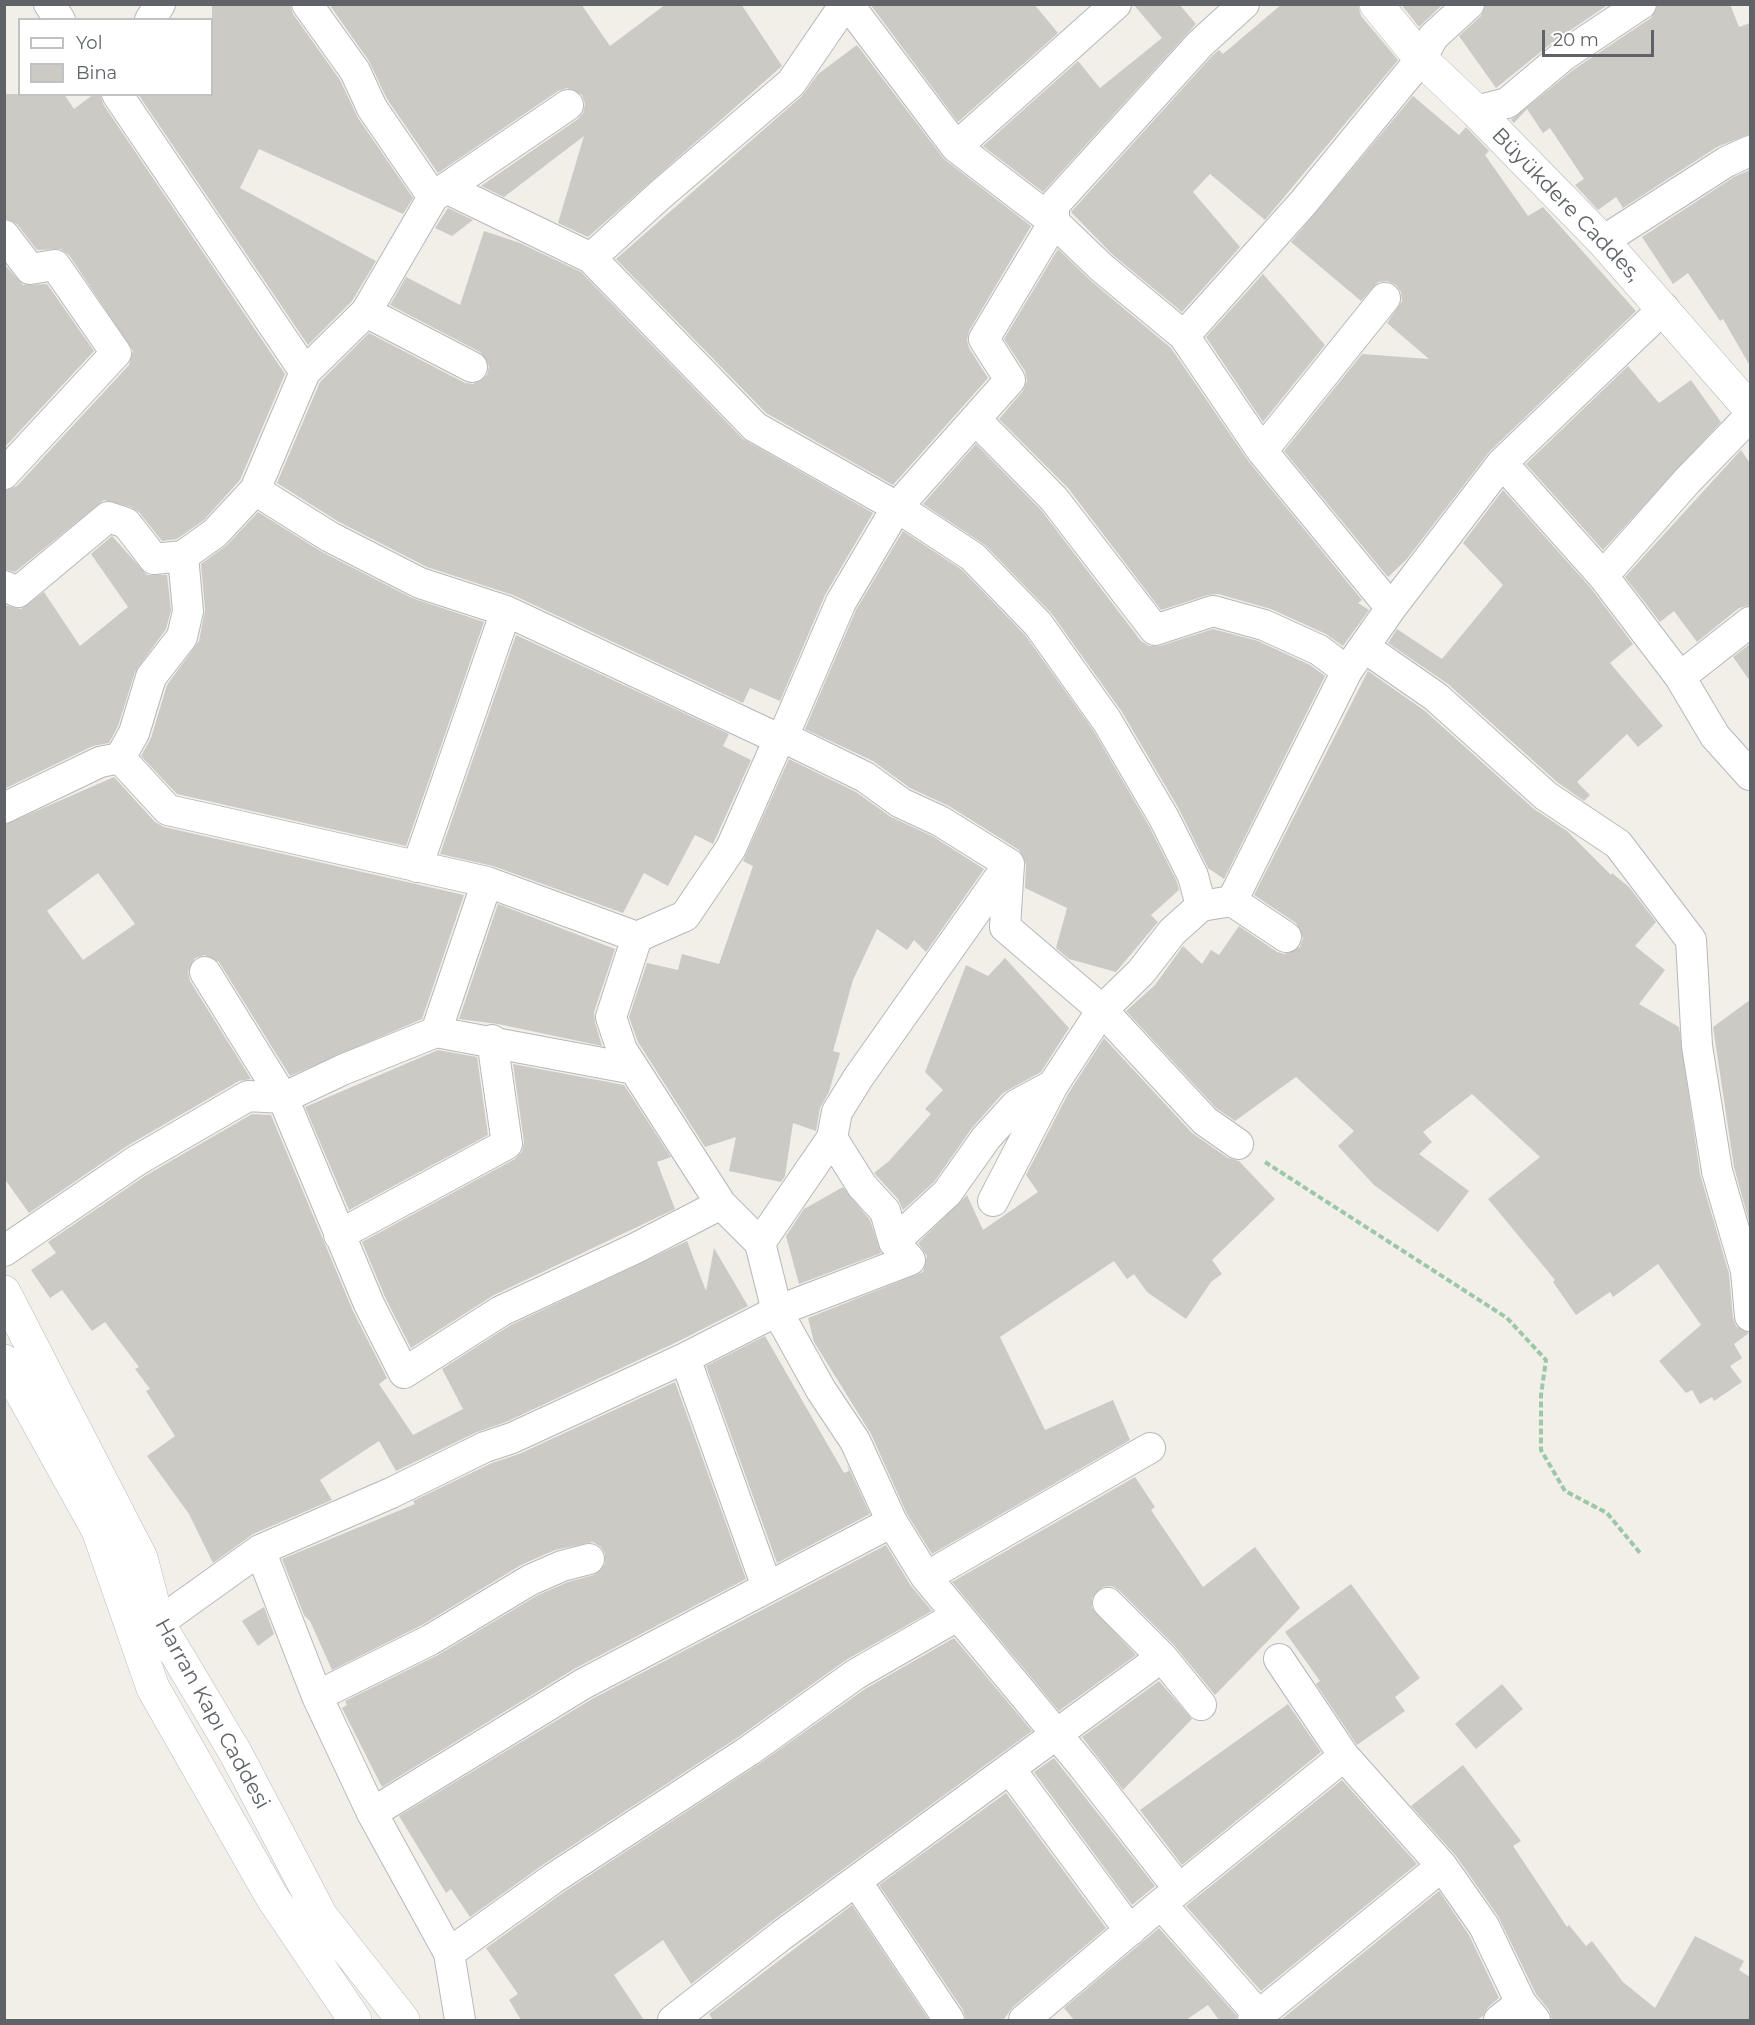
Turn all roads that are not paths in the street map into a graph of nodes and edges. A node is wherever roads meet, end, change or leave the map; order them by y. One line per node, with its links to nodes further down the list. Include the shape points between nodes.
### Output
1 (48, 4): 10 (street)
2 (160, 4): 11 (street)
3 (307, 4): 18 (street, via 355,71 372,108)
4 (847, 4): 16 (street); 22 (street, via 791,83)
5 (1116, 4): 16 (street)
6 (1244, 4): 19 (street, via 1200,44 1054,205)
7 (1376, 4): 12 (main road, Büyükdere Caddes,)
8 (1469, 4): 12 (street, via 1433,37)
9 (1641, 4): 15 (street, via 1563,56 1507,103)
10 (58, 18)
11 (151, 18)
12 (1420, 59): 15 (main road, Büyükdere Caddes,); 26 (street, via 1304,203)
13 (118, 96): 28 (street)
14 (568, 105): 18 (street)
15 (1476, 111): 21 (main road, Büyükdere Caddes,)
16 (956, 147): 19 (street)
17 (1750, 151): 21 (street, via 1726,162)
18 (440, 192): 22 (street); 25 (street)
19 (1054, 222): 26 (street); 31 (street, via 984,339 1010,380)
20 (4, 235): 34 (street, via 30,269 55,265 116,353)
21 (1603, 241): 24 (main road, Büyükdere Caddes,)
22 (591, 258): 36 (street, via 754,427)
23 (1385, 298): 32 (street)
24 (1664, 308): 29 (main road, Büyükdere Caddes,); 33 (street)
25 (366, 312): 27 (street); 28 (street)
26 (1184, 336): 32 (street)
27 (472, 367)
28 (305, 372): 35 (street)
29 (1750, 409)
30 (1750, 416): 38 (street)
31 (976, 420): 36 (street); 43 (street, via 1054,500 1155,630 1213,611 1282,633 1319,650)
32 (1262, 451): 40 (street)
33 (1502, 463): 38 (street); 40 (street)
34 (4, 474)
35 (255, 490): 37 (street, via 214,533); 41 (street, via 330,537 420,583)
36 (897, 507): 45 (street, via 841,602); 53 (street, via 973,557 1038,624 1107,721 1164,818 1193,876)
37 (183, 556): 39 (street, via 154,559 126,523 108,517 18,592); 46 (street, via 188,611 182,637 151,677 134,733)
38 (1603, 576): 44 (street)
39 (4, 586)
40 (1391, 608): 43 (street)
41 (506, 611): 45 (street); 50 (street)
42 (1750, 622): 44 (street)
43 (1356, 659): 52 (street); 73 (street, via 1436,697 1546,796 1618,844 1691,940 1697,1046 1717,1171 1746,1271)
44 (1680, 677): 47 (street, via 1715,736)
45 (781, 738): 49 (street, via 865,777 901,803 940,820); 54 (street, via 731,848 685,916)
46 (120, 758): 48 (street, via 100,762); 50 (street, via 168,810)
47 (1750, 775)
48 (4, 808)
49 (1009, 864): 57 (street, via 1005,927); 63 (street, via 858,1078 837,1112)
50 (417, 867): 51 (street)
51 (487, 882): 54 (street); 58 (street)
52 (1232, 901): 53 (street); 55 (street)
53 (1201, 906): 57 (street, via 1172,932 1141,972)
54 (637, 937): 60 (street, via 611,1017 622,1050)
55 (1286, 938)
56 (205, 972): 62 (street)
57 (1102, 1010): 61 (street); 64 (street, via 1205,1121)
58 (436, 1032): 59 (street); 62 (street)
59 (492, 1040): 60 (street); 67 (street, via 507,1144)
60 (634, 1069): 66 (street)
61 (1053, 1085): 65 (street); 68 (street, via 1016,1106 986,1138 947,1193)
62 (283, 1098): 67 (street); 70 (street, via 248,1096 204,1120)
63 (832, 1138): 68 (street, via 862,1186 885,1211); 69 (street)
64 (1238, 1144)
65 (993, 1202)
66 (721, 1204): 67 (street, via 501,1311 404,1373); 69 (street)
67 (339, 1235)
68 (894, 1242): 72 (street, via 910,1260)
69 (760, 1243): 72 (street)
70 (4, 1251)
71 (4, 1292): 84 (main road, Harran Kapı Caddesi, via 141,1558)
72 (777, 1311): 74 (street); 77 (street, via 855,1441)
73 (1750, 1316)
74 (685, 1358): 78 (street); 81 (street)
75 (4, 1361): 100 (main road, Harran Kapı Caddesi, via 98,1530 153,1688 272,1897)
76 (1150, 1448): 80 (street)
77 (892, 1522): 80 (street); 81 (street)
78 (260, 1550): 84 (street); 87 (street)
79 (589, 1559): 87 (street, via 530,1580 430,1640)
80 (926, 1577): 83 (street)
81 (767, 1587): 92 (street, via 583,1684)
82 (1108, 1603): 85 (street)
83 (957, 1616): 89 (street); 97 (street, via 856,1674)
84 (158, 1623): 101 (main road, Harran Kapı Caddesi, via 236,1752 321,1916)
85 (1162, 1657): 88 (street); 89 (street)
86 (1279, 1659): 90 (street)
87 (317, 1696): 92 (street)
88 (1201, 1705)
89 (1056, 1735): 91 (street); 95 (street)
90 (1344, 1756): 93 (street); 95 (street)
91 (1010, 1769): 94 (street); 96 (street)
92 (372, 1813): 97 (street)
93 (1442, 1866): 98 (street, via 1484,1926); 99 (street)
94 (856, 1881): 103 (street); 104 (street)
95 (1170, 1896): 96 (street); 99 (street)
96 (1130, 1931): 105 (street)
97 (449, 1953): 102 (street)
98 (1518, 2015)
99 (1259, 2019)
100 (355, 2020)
101 (403, 2020)
102 (460, 2020)
103 (673, 2020)
104 (949, 2020)
105 (1024, 2020)

